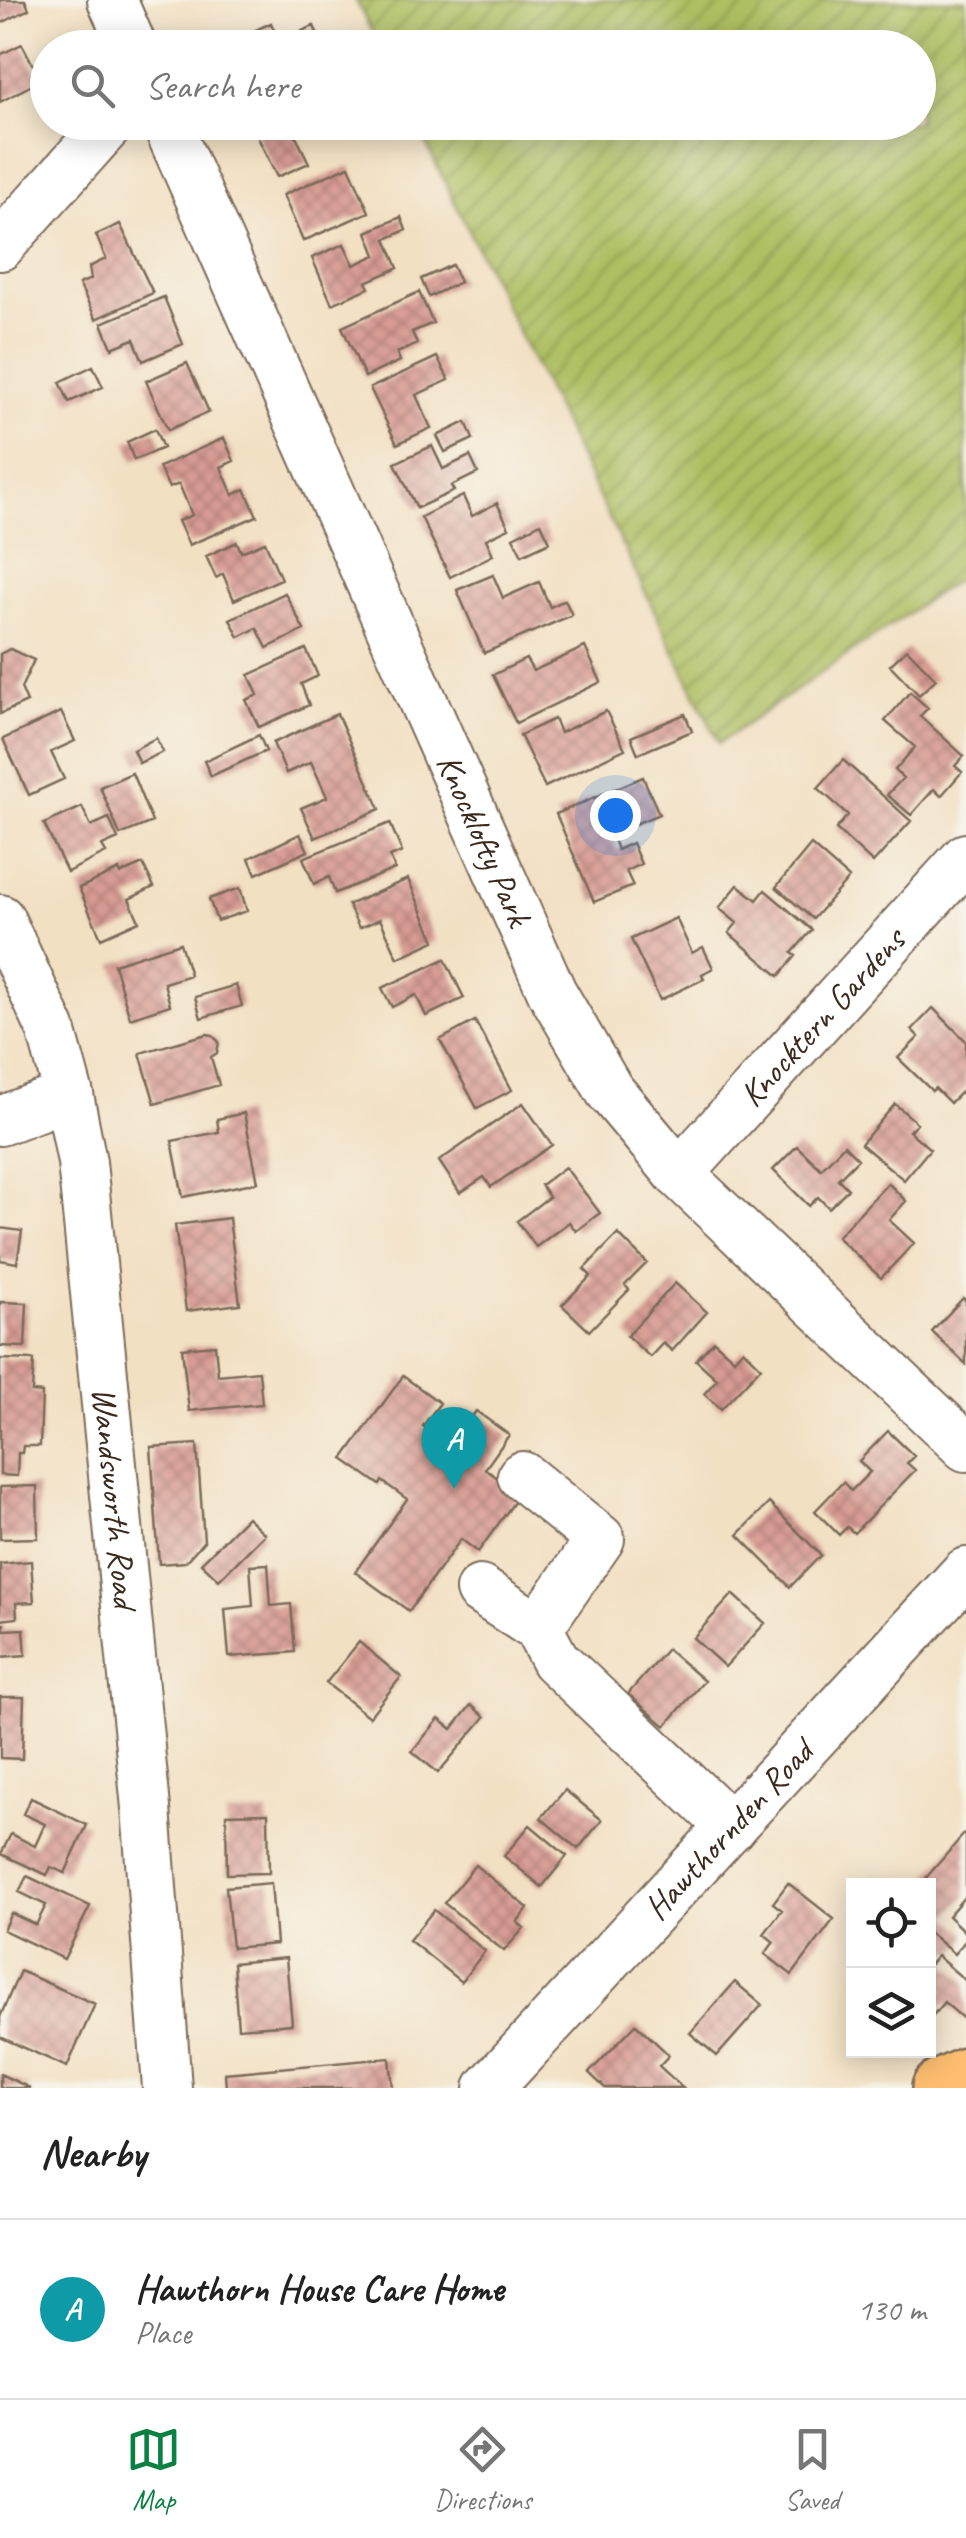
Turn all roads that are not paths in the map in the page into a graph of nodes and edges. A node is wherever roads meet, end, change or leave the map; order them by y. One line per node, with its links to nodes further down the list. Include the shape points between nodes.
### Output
1 (112, 0): 2 (street)
2 (125, 30)
3 (95, 140): 5 (street)
4 (174, 140): 10 (street, Knocklofty Park, via 552,992 609,1090)
5 (0, 246)
6 (966, 858): 10 (street, Knocktern Gardens)
7 (0, 919): 8 (street, Wandsworth Road, via 51,1029)
8 (69, 1095): 9 (street); 18 (street, Wandsworth Road, via 82,1162 144,1789)
9 (0, 1121)
10 (679, 1174): 11 (street, Knocklofty Park)
11 (966, 1447)
12 (522, 1476): 15 (street, via 600,1539)
13 (966, 1572): 16 (street, Hawthornden Road)
14 (480, 1590): 15 (street)
15 (538, 1628): 16 (street, via 555,1660)
16 (731, 1827): 19 (street, Hawthornden Road)
17 (966, 2076): 20 (highway)
18 (167, 2088)
19 (490, 2088)
20 (940, 2088)

